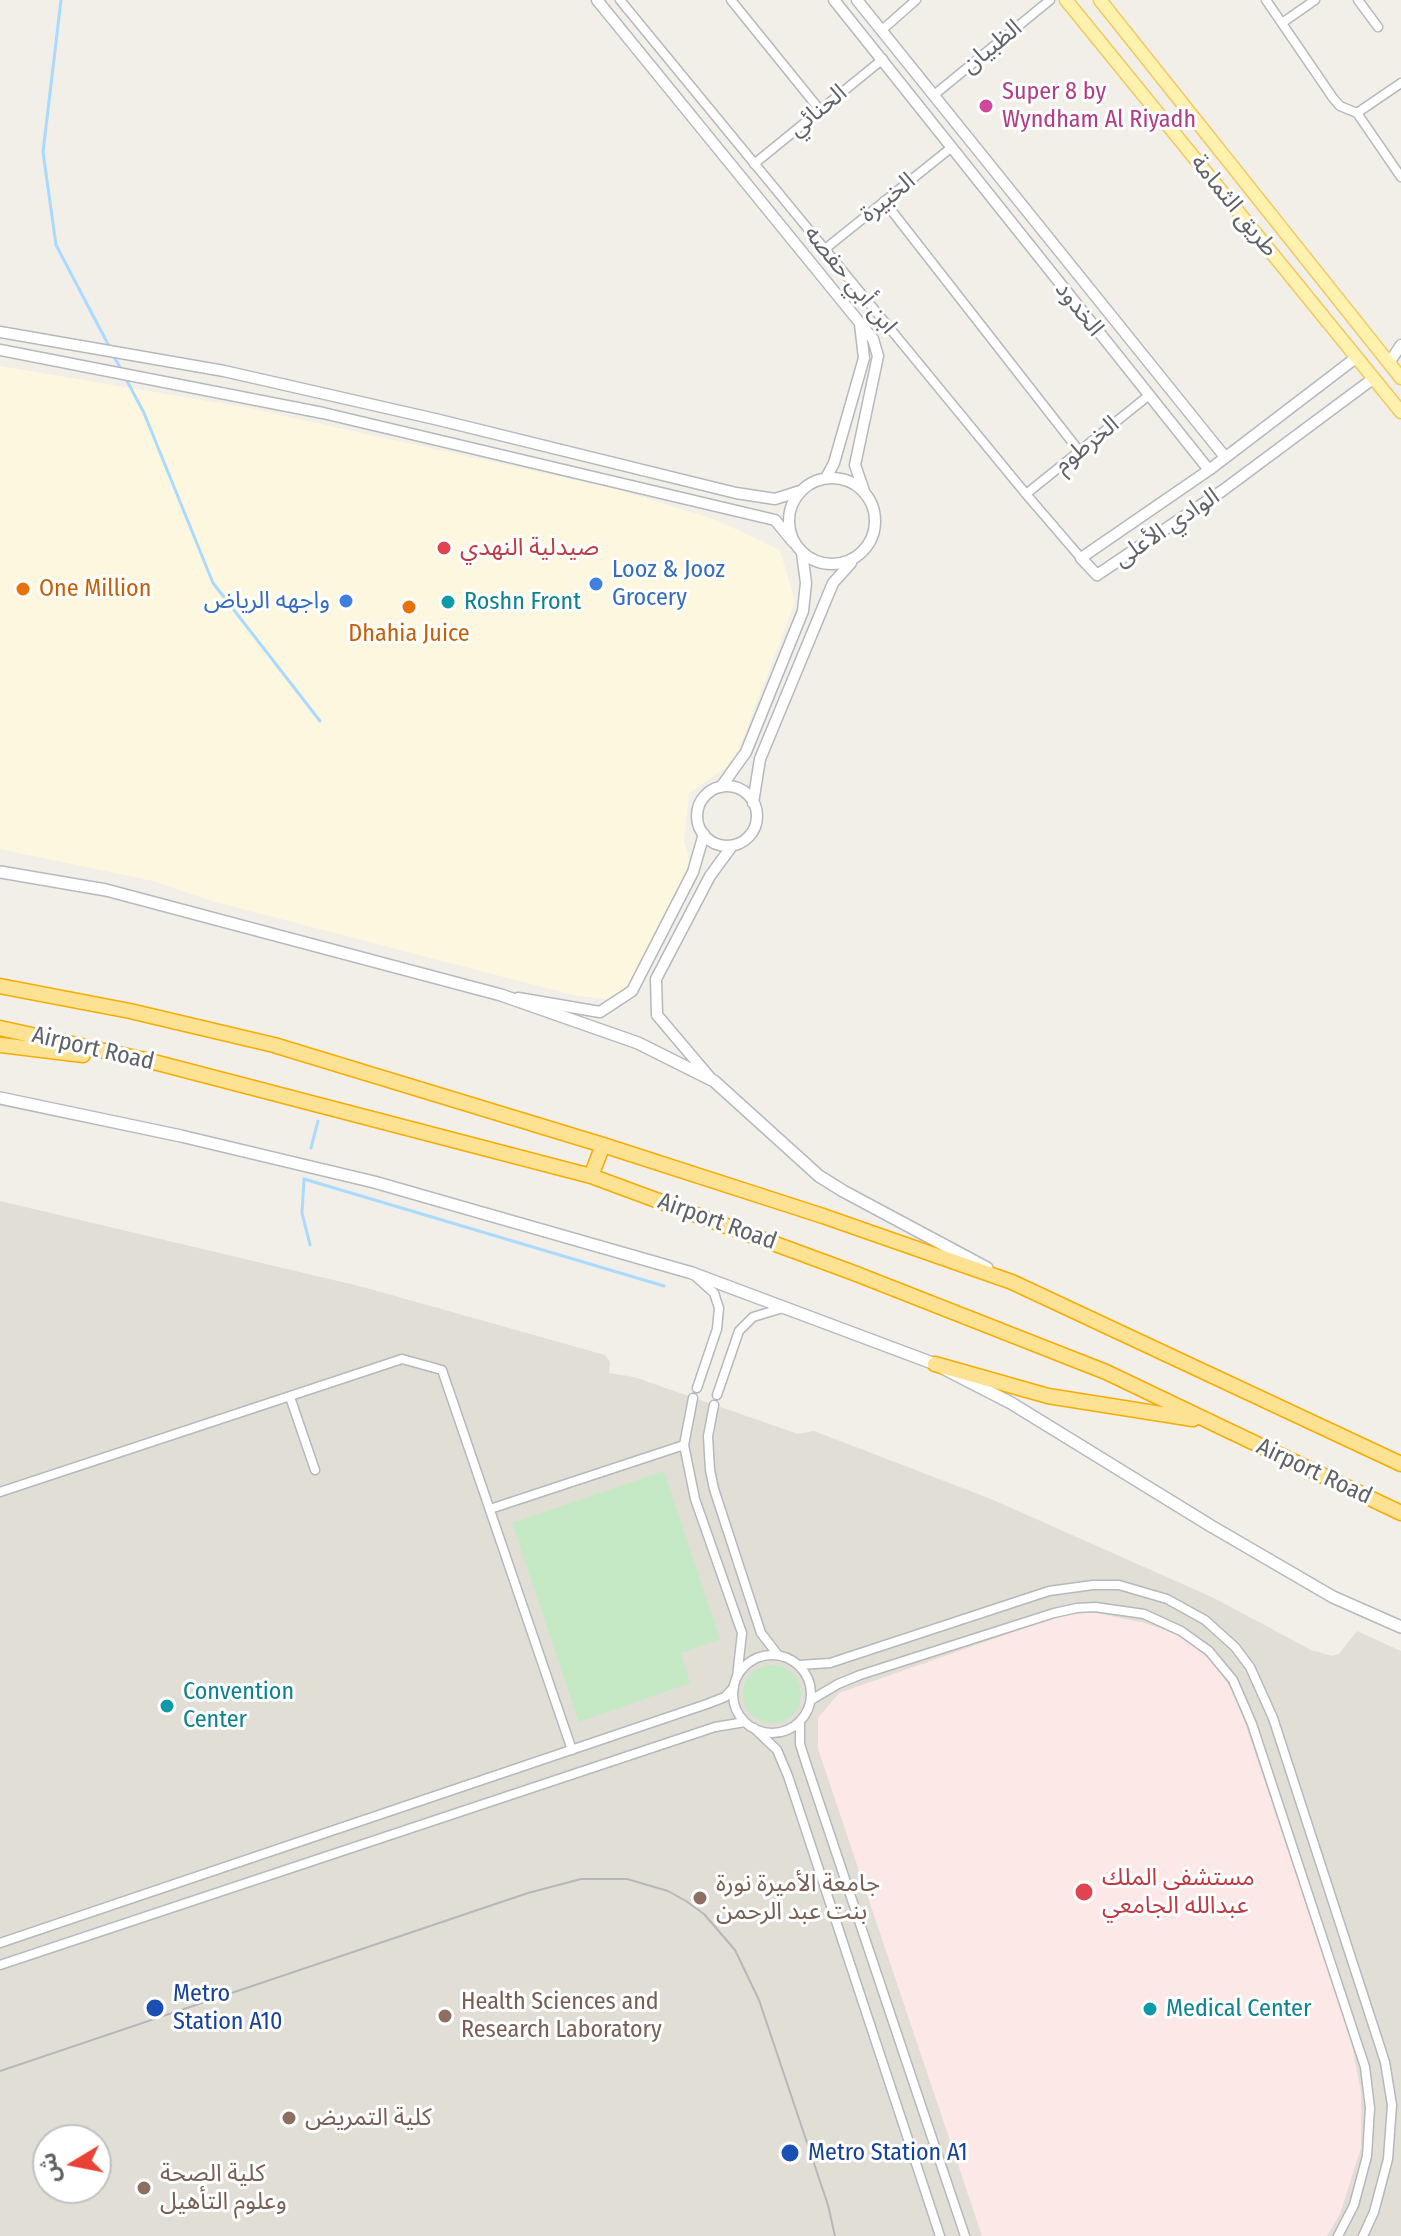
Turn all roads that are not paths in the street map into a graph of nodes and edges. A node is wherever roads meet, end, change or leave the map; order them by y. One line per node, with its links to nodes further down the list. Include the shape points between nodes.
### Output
1 (597, 0): 26 (street)
2 (620, 0): 22 (street, ابن أبي حفصه)
3 (731, 0): 19 (street)
4 (834, 0): 16 (street, الخدود)
5 (857, 0): 15 (street, الخدود)
6 (916, 0): 15 (street)
7 (1050, 0): 18 (street, الظبيان)
8 (1066, 0): 30 (main road, طريق الثمامة)
9 (1100, 0): 31 (main road, طريق الثمامة)
10 (1266, 0): 13 (street)
11 (1315, 0): 13 (street)
12 (1358, 0): 14 (street)
13 (1282, 23): 20 (street, via 1333,98)
14 (1378, 27)
15 (882, 30): 18 (street, الخدود)
16 (883, 59): 19 (street, الحنائي); 21 (street, الخدود)
17 (1401, 83): 20 (street)
18 (934, 95): 37 (street, الخدود)
19 (820, 110): 22 (street, الحنائي)
20 (1357, 113): 23 (street)
21 (952, 147): 24 (street, الخبيرة); 34 (street, الخدود)
22 (754, 164): 25 (street, ابن أبي حفصه)
23 (1401, 177)
24 (884, 201): 25 (street, الخبيرة); 36 (street)
25 (825, 249): 42 (street, ابن أبي حفصه)
26 (860, 322): 39 (street, via 864,358); 41 (street, via 878,356 855,465)
27 (0, 332): 40 (street, via 239,374 736,493 775,499)
28 (1401, 345): 31 (street)
29 (0, 350): 43 (street, via 323,413 775,520)
30 (1357, 357): 32 (main road, طريق الثمامة); 37 (street, الوادي الأعلى)
31 (1395, 360): 33 (main road, طريق الثمامة)
32 (1374, 378): 35 (main road, طريق الثمامة); 46 (street, الوادي الأعلى, via 1097,575)
33 (1401, 378)
34 (1148, 396): 36 (street, الخرطوم); 38 (street, الخدود)
35 (1401, 412)
36 (1080, 452): 42 (street, الخرطوم)
37 (1225, 457): 38 (street, الوادي الأعلى)
38 (1209, 470): 46 (street, الوادي الأعلى)
39 (826, 478): 40 (street); 41 (street, via 854,484)
40 (800, 491): 43 (street, via 789,515)
41 (865, 494): 45 (street, via 873,506 873,536)
42 (1026, 494): 46 (street, ابن أبي حفصه)
43 (793, 542): 44 (street)
44 (802, 553): 45 (street, via 828,565); 47 (street, via 803,611 746,752)
45 (855, 558): 48 (street, via 833,583 796,671 760,759)
46 (1081, 558)
47 (721, 787): 48 (street, via 745,792); 49 (street, via 708,792 698,809)
48 (753, 803): 50 (street, via 754,828)
49 (704, 834): 50 (street, via 713,843); 53 (street, via 693,872 632,991 600,1012)
50 (732, 846): 57 (street, via 710,876 656,979 657,1015)
51 (0, 872): 53 (main road, via 106,890)
52 (0, 986): 59 (highway, Airport Road, via 274,1045)
53 (501, 995): 57 (main road, via 638,1043)
54 (0, 1028): 56 (highway, Airport Road)
55 (0, 1045): 56 (highway)
56 (161, 1064): 60 (highway, Airport Road)
57 (714, 1081): 62 (main road, via 819,1176)
58 (0, 1098): 61 (main road, via 374,1182)
59 (603, 1145): 60 (highway); 62 (highway, Airport Road)
60 (591, 1176): 66 (highway, Airport Road, via 1106,1372)
61 (692, 1273): 63 (main road); 67 (street, via 714,1293 719,1308)
62 (1012, 1282): 68 (highway, Airport Road)
63 (784, 1308): 64 (main road); 74 (street, via 753,1317 739,1331 708,1436 714,1489 761,1633)
64 (935, 1364): 66 (highway, via 1048,1396); 73 (main road, via 1011,1403 1333,1597)
65 (290, 1397): 69 (street); 70 (street); 71 (street, via 402,1359 442,1370)
66 (1208, 1422): 72 (highway, Airport Road)
67 (684, 1445): 71 (street); 76 (street, via 695,1499 742,1633)
68 (1401, 1464)
69 (315, 1470)
70 (0, 1492)
71 (490, 1509): 81 (street)
72 (1401, 1513)
73 (1401, 1627)
74 (778, 1655): 75 (street); 76 (street, via 754,1659)
75 (799, 1665): 77 (street, via 807,1675); 87 (street, via 830,1663 1049,1591 1093,1585 1119,1585 1167,1599 1205,1620 1235,1647 1273,1718 1388,2074 1388,2159)
76 (735, 1682): 78 (street, via 734,1700); 81 (street, via 725,1697)
77 (811, 1700): 79 (street); 86 (street, via 860,1675 1077,1608 1144,1614 1209,1651 1233,1680 1252,1724 1365,2067 1370,2108 1367,2156 1354,2205)
78 (745, 1722): 80 (street); 83 (street, via 715,1727)
79 (800, 1722): 80 (street, via 778,1733); 85 (street, via 806,1763)
80 (754, 1728): 84 (street, via 777,1750 788,1776)
81 (572, 1750): 82 (street)
82 (2, 1941)
83 (0, 1965)
84 (940, 2236)
85 (965, 2236)
86 (1338, 2236)
87 (1363, 2236)

